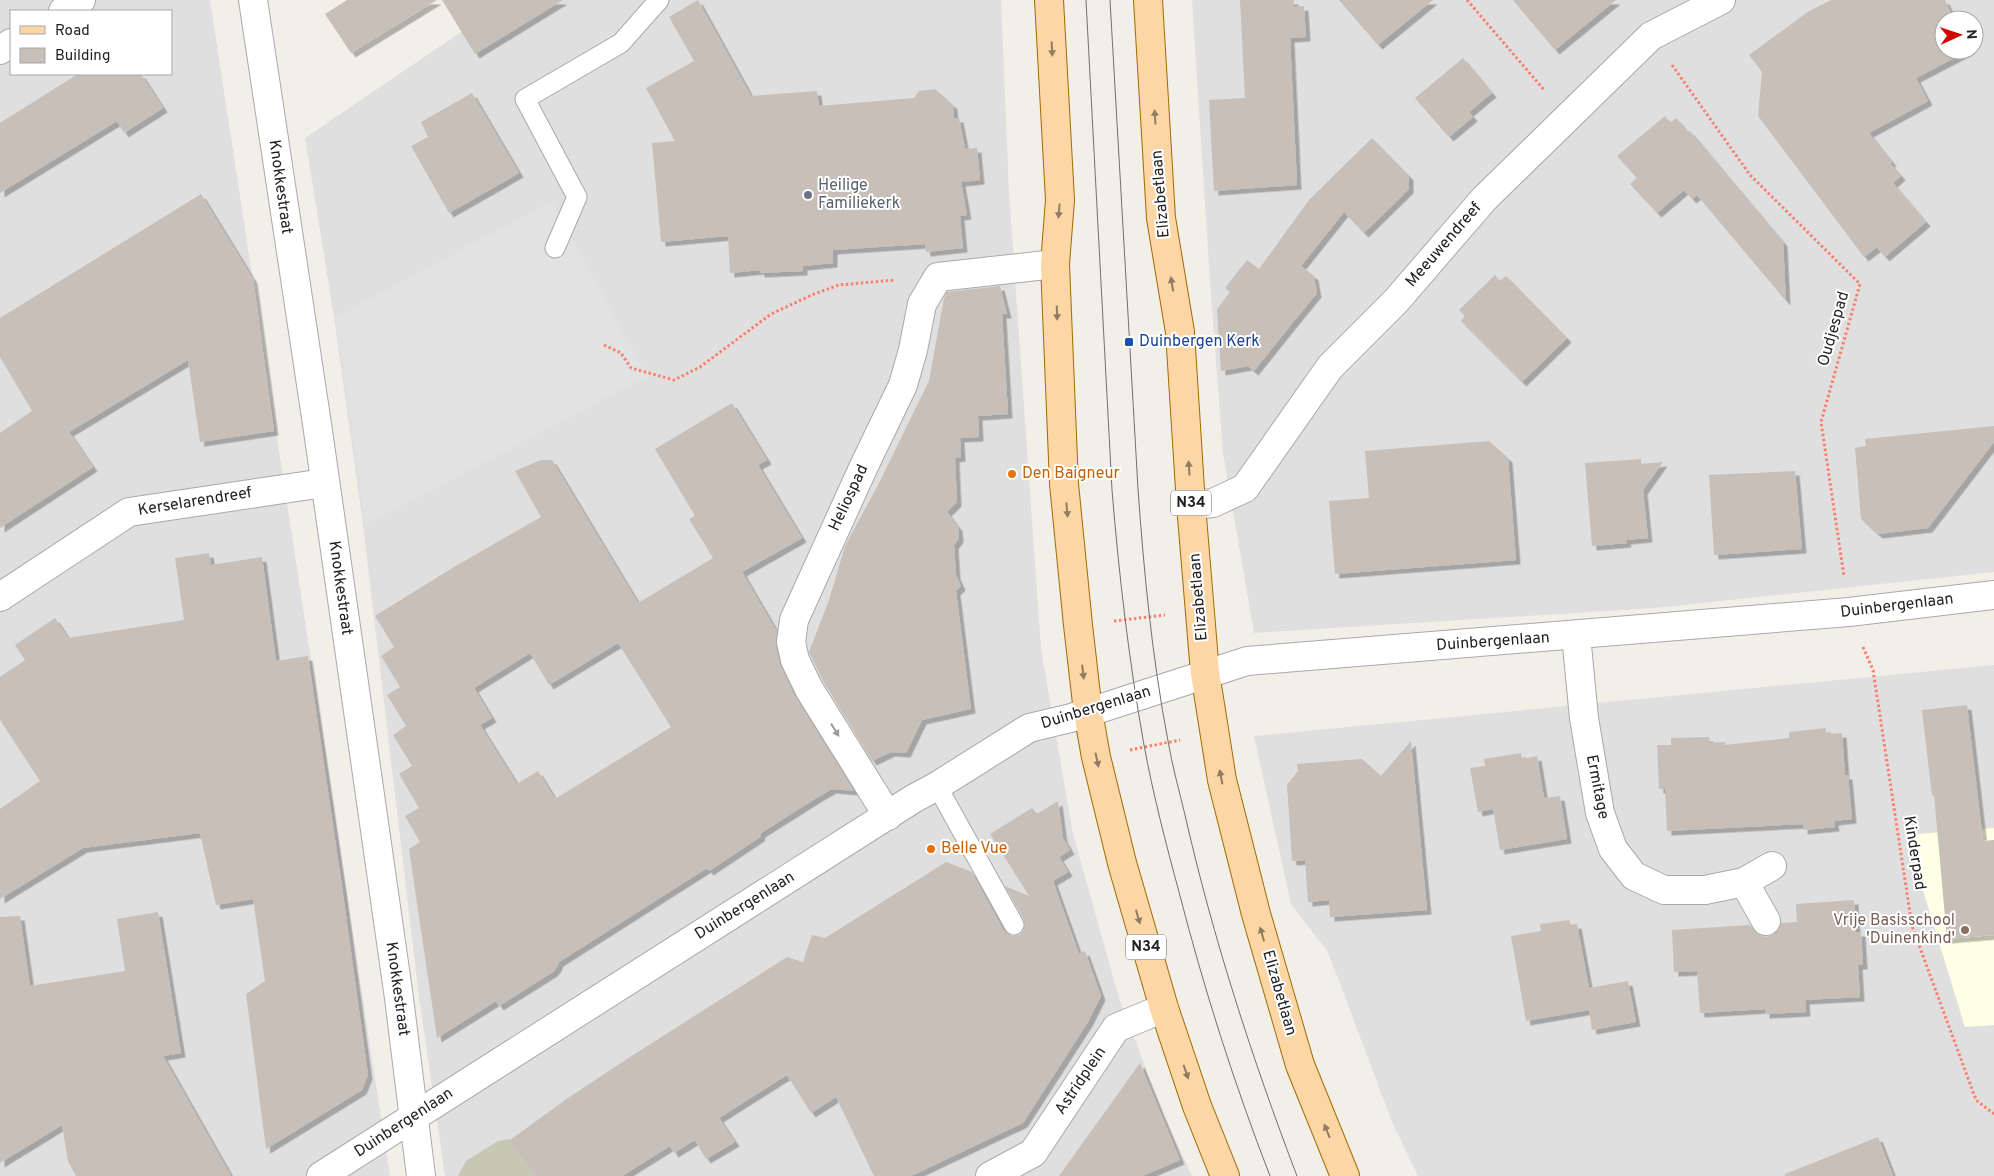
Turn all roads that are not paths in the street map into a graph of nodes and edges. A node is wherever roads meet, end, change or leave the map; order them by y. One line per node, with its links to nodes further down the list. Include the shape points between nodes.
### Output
1 (81, 0): 7 (street)
2 (253, 0): 10 (street, Knokkestraat)
3 (659, 0): 8 (lane, via 621,43 525,99 578,197)
4 (1049, 0): 9 (main road, N34, one-way to 9, via 1060,200)
5 (1148, 0): 11 (main road, Elizabetlaan / N34, one-way to 5, via 1180,332 1161,218)
6 (1721, 0): 11 (street, Meeuwendreef, via 1651,36 1484,199 1396,301 1330,368 1245,488 1213,503)
7 (65, 10)
8 (555, 248)
9 (1055, 264): 16 (main road, N34, one-way to 16, via 1064,484); 18 (street, Heliospad, one-way to 18, via 938,277 922,304 903,385 794,620 791,642 795,660 809,689)
10 (324, 483): 13 (street, Kerselarendreef, via 129,512); 24 (street, Knokkestraat)
11 (1191, 505): 15 (main road, Elizabetlaan / N34)
12 (1994, 595): 14 (street, Duinbergenlaan, via 1849,612)
13 (0, 597)
14 (1576, 635): 15 (street, Duinbergenlaan, via 1247,661); 20 (street, Ermitage, via 1584,718 1600,813 1613,849 1634,876 1664,890 1705,890)
15 (1205, 673): 16 (street, Duinbergenlaan); 29 (main road, Elizabetlaan / N34, one-way to 15, via 1300,1065 1256,914 1222,780)
16 (1088, 712): 17 (street, Duinbergenlaan, via 1029,728); 23 (main road, N34, one-way to 23, via 1122,863)
17 (937, 786): 18 (street, Duinbergenlaan); 22 (lane)
18 (888, 816): 24 (street, Duinbergenlaan)
19 (1772, 866): 20 (street, Ermitage)
20 (1744, 882): 21 (street)
21 (1766, 921)
22 (1014, 925)
23 (1164, 1008): 25 (street, Astridplein, via 1116,1028 1033,1153); 28 (main road, N34, one-way to 28)
24 (414, 1117): 26 (street, Duinbergenlaan); 27 (street, Knokkestraat)
25 (1003, 1173)
26 (321, 1176)
27 (421, 1176)
28 (1225, 1176)
29 (1345, 1176)

